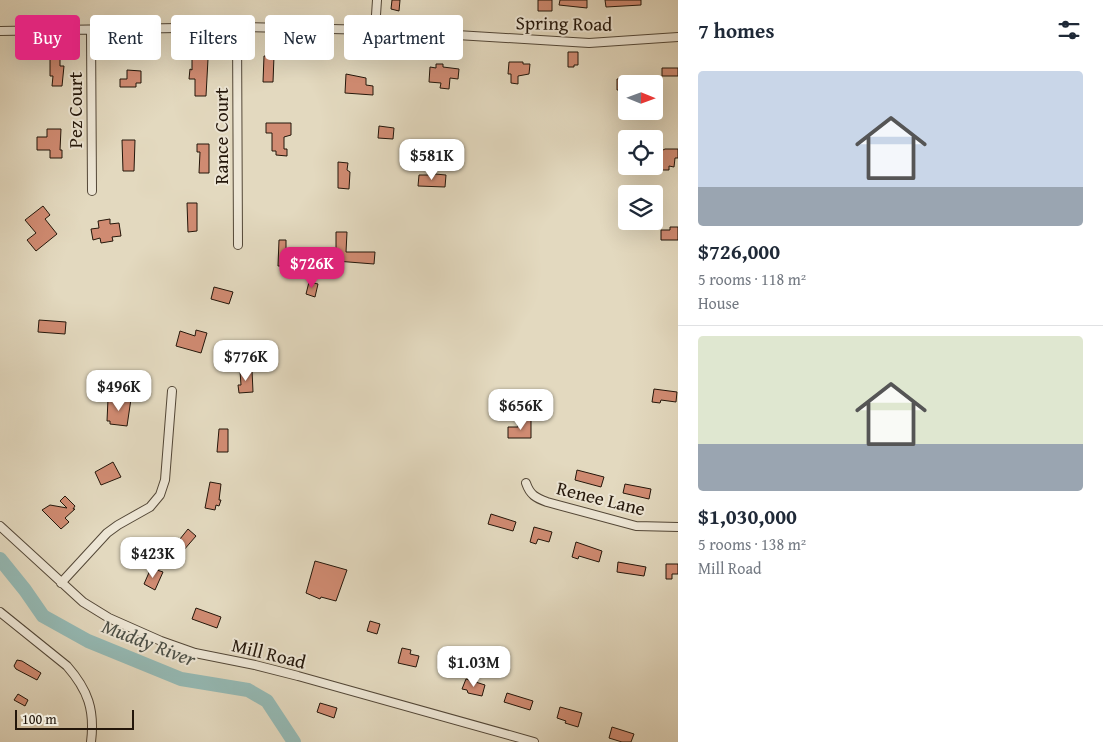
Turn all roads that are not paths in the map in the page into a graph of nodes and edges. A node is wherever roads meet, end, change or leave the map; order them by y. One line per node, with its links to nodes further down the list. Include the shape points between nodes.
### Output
1 (377, 0): 2 (street)
2 (376, 15)
3 (255, 27): 4 (street, Spring Road)
4 (344, 29)
5 (90, 30): 6 (street, Spring Road)
6 (0, 31)
7 (463, 36): 8 (street, Spring Road, via 589,44)
8 (678, 37)
9 (91, 60): 11 (street, Pez Court)
10 (237, 60): 12 (street, Rance Court)
11 (92, 191)
12 (238, 245)
13 (172, 391): 17 (street, via 165,480 160,495 150,507 108,533)
14 (526, 483): 16 (street, Renee Lane, via 534,497 547,502 636,526)
15 (0, 526): 17 (street, Mill Road)
16 (678, 527)
17 (60, 583): 20 (street, Mill Road, via 104,615 184,650 298,676)
18 (0, 612): 19 (street, via 76,676 92,712)
19 (91, 742)
20 (534, 742)

